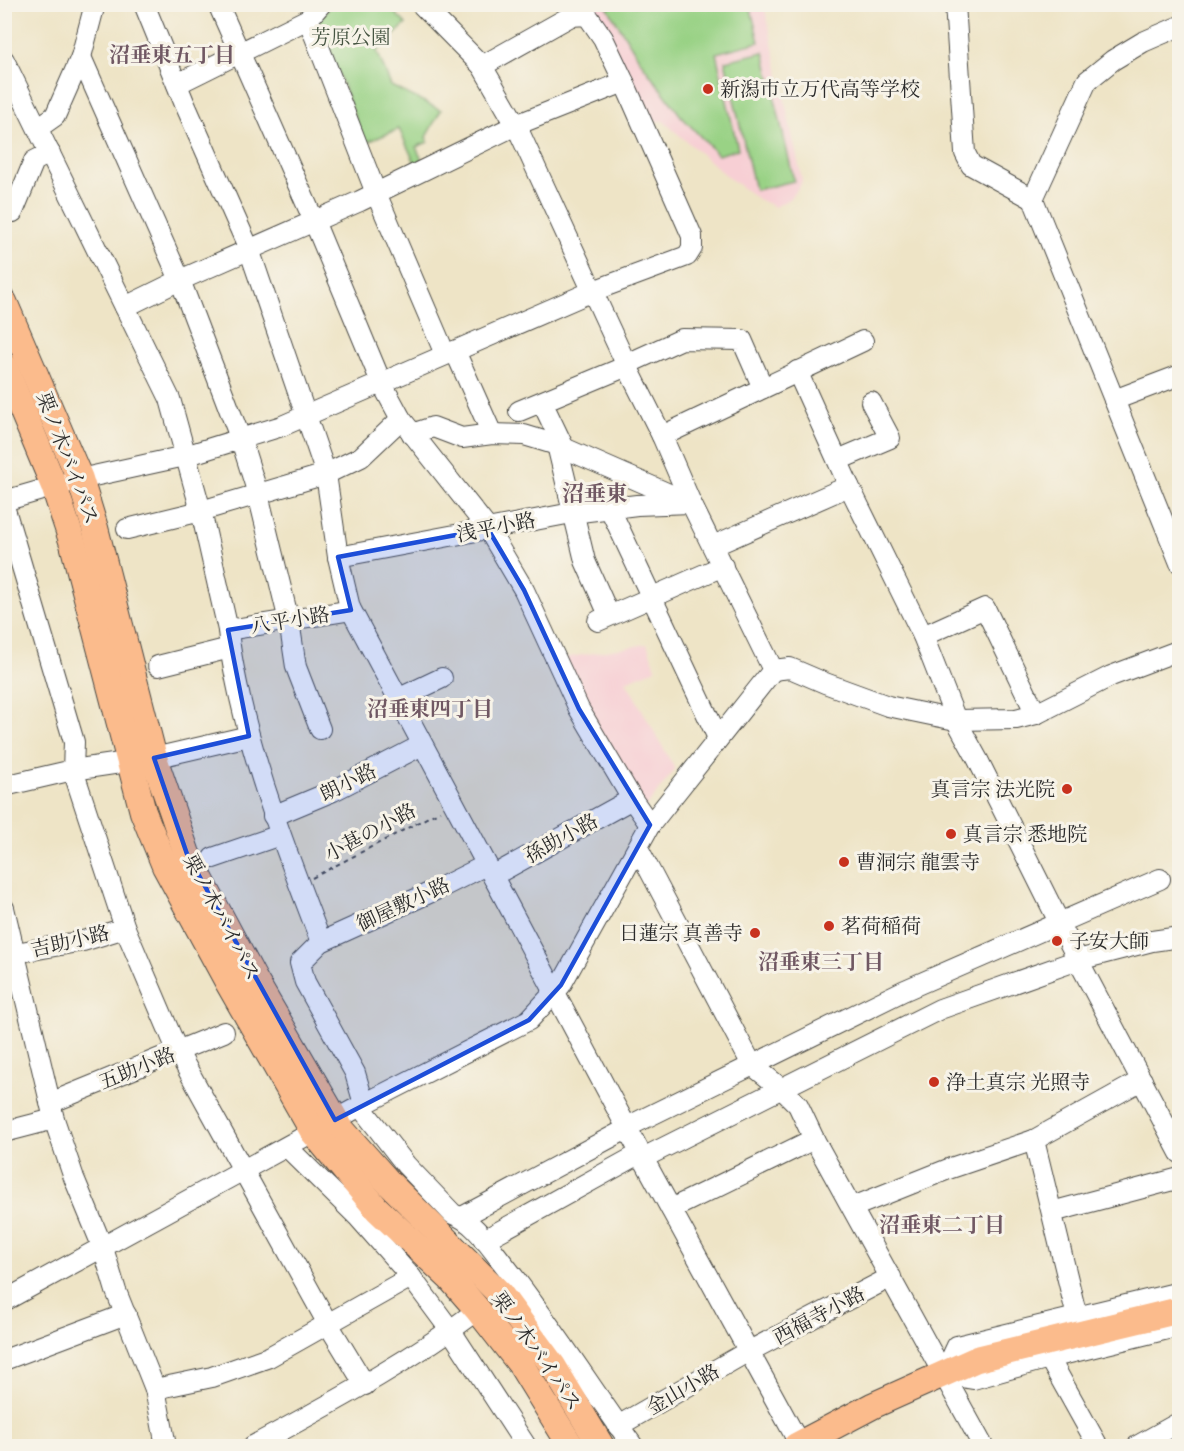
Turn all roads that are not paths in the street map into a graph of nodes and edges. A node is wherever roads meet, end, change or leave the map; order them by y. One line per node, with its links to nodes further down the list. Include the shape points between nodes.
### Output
1 (95, 4): 10 (street)
2 (218, 4): 9 (street)
3 (421, 4): 12 (street)
4 (955, 4): 19 (street, via 965,153 971,165)
5 (148, 6): 14 (street)
6 (568, 10): 12 (street); 13 (street, via 587,15)
7 (314, 12): 9 (street); 18 (street)
8 (1179, 26): 19 (street, via 1133,48 1087,81)
9 (239, 54): 14 (street); 21 (street)
10 (81, 57): 16 (street, via 55,116); 23 (street)
11 (4, 60): 16 (street)
12 (482, 66): 15 (street)
13 (624, 82): 15 (street); 24 (street, via 692,236 692,248 687,256)
14 (177, 84): 22 (street)
15 (516, 125): 18 (street); 24 (street)
16 (38, 128): 17 (street)
17 (50, 153): 20 (street, via 34,161); 26 (street)
18 (376, 194): 21 (street); 28 (street)
19 (1033, 199): 35 (street)
20 (13, 212)
21 (314, 221): 22 (street); 33 (street)
22 (249, 249): 23 (street); 39 (street)
23 (180, 280): 26 (street); 43 (street)
24 (593, 291): 28 (street); 29 (street)
25 (4, 302): 48 (main road, 栗ノ木バイパス)
26 (125, 307): 45 (street, via 170,399)
27 (863, 341): 31 (street)
28 (450, 353): 33 (street); 41 (street)
29 (627, 365): 34 (street, via 682,339 742,340); 36 (street); 42 (street)
30 (4, 366): 49 (main road, 栗ノ木バイパス)
31 (797, 371): 34 (street); 46 (street)
32 (1179, 375): 35 (street)
33 (381, 382): 39 (street); 40 (street)
34 (763, 388): 42 (street)
35 (1114, 400): 62 (street)
36 (543, 402): 38 (street); 44 (street)
37 (871, 402): 46 (street, via 890,438)
38 (519, 411)
39 (306, 416): 43 (street); 47 (street)
40 (406, 427): 41 (street, via 433,427 462,438); 47 (street, via 361,457); 59 (street)
41 (492, 434): 44 (street, via 524,435)
42 (662, 436): 53 (street)
43 (241, 440): 45 (street); 51 (street)
44 (561, 447): 53 (street); 57 (street)
45 (185, 456): 48 (street); 56 (street)
46 (838, 460): 50 (street)
47 (326, 474): 51 (street); 61 (street)
48 (80, 479): 49 (street); 80 (main road, 栗ノ木バイパス, via 95,528)
49 (54, 486): 52 (street); 80 (main road, 栗ノ木バイパス)
50 (849, 486): 60 (street); 67 (street)
51 (258, 494): 56 (street); 66 (street)
52 (4, 501)
53 (691, 503): 55 (street, 浅平小路); 60 (street)
54 (4, 507): 81 (street, via 74,742)
55 (610, 509): 57 (street, 浅平小路); 64 (street)
56 (201, 511): 58 (street); 68 (street)
57 (572, 513): 59 (street, 浅平小路); 64 (street, via 603,618)
58 (127, 529)
59 (488, 529): 61 (street, 浅平小路); 83 (street, via 524,590 579,709)
60 (713, 546): 63 (street)
61 (338, 557): 65 (street)
62 (1179, 562)
63 (723, 566): 64 (street); 71 (street)
64 (651, 597): 78 (street)
65 (350, 608): 66 (street, 八平小路); 73 (street)
66 (289, 621): 68 (street, 八平小路); 76 (street, via 296,667)
67 (923, 636): 74 (street, via 985,608); 75 (street)
68 (229, 639): 70 (street, 八平小路); 77 (street)
69 (1179, 650): 74 (street, via 1111,676)
70 (158, 666)
71 (773, 669): 75 (street, via 790,668 888,706); 78 (street)
72 (442, 678): 73 (street)
73 (400, 700): 79 (street)
74 (1036, 714): 75 (street, via 1016,719)
75 (956, 720): 92 (street)
76 (320, 729)
77 (249, 736): 80 (street); 84 (street)
78 (718, 738): 85 (street)
79 (422, 745): 84 (street, 朗小路, via 333,791); 89 (street)
80 (141, 760): 81 (street); 106 (main road, 栗ノ木バイパス, via 143,812 165,866 229,984)
81 (73, 770): 82 (street); 93 (street)
82 (4, 786)
83 (632, 799): 85 (street); 89 (street, 孫助小路, via 495,874)
84 (273, 816): 86 (street)
85 (650, 825): 87 (street)
86 (280, 835): 88 (street); 95 (street)
87 (638, 848): 98 (street, via 561,985); 101 (street)
88 (213, 858)
89 (490, 872): 95 (street, 御屋敷小路, via 438,889); 98 (street)
90 (1160, 879): 92 (street)
91 (4, 908): 96 (street)
92 (1059, 924): 97 (street); 101 (street, via 903,991)
93 (125, 928): 96 (street, 吉助小路, via 83,941); 100 (street)
94 (1179, 937): 97 (street)
95 (321, 942): 104 (street, via 300,963 305,982 355,1073)
96 (10, 954): 105 (street)
97 (1078, 960): 102 (street); 103 (street, via 940,1010)
98 (553, 991): 104 (street, via 529,1020); 107 (street)
99 (224, 1032): 100 (street, 五助小路)
100 (178, 1052): 105 (street, 五助小路); 114 (street)
101 (752, 1065): 103 (street); 107 (street)
102 (1142, 1080): 110 (street); 112 (street)
103 (782, 1089): 109 (street, via 798,1105); 113 (street)
104 (362, 1105): 106 (street); 119 (street, via 406,1165 453,1214)
105 (52, 1111): 108 (street, 五助小路); 121 (street)
106 (325, 1127): 111 (street); 126 (main road, 栗ノ木バイパス, via 377,1209); 145 (main road, 栗ノ木バイパス, via 389,1183 500,1294 553,1366)
107 (627, 1127): 113 (street); 119 (street)
108 (4, 1132)
109 (814, 1139): 116 (street); 117 (street)
110 (1034, 1140): 116 (street); 118 (street)
111 (287, 1147): 114 (street); 122 (street)
112 (1179, 1153)
113 (643, 1158): 117 (street); 120 (street, via 626,1161)
114 (244, 1171): 121 (street); 130 (street)
115 (1179, 1178): 118 (street)
116 (853, 1207): 123 (street)
117 (671, 1209): 133 (street)
118 (1052, 1212): 129 (street)
119 (462, 1217): 120 (street)
120 (484, 1240): 140 (street, via 538,1307)
121 (103, 1248): 125 (street); 128 (street)
122 (411, 1276): 130 (street); 132 (street)
123 (891, 1277): 133 (street, 西福寺小路); 136 (street)
124 (1179, 1292): 129 (street)
125 (4, 1301)
126 (478, 1310): 132 (street); 144 (main road, 栗ノ木バイパス, via 521,1365)
127 (1179, 1310): 136 (main road, via 977,1359)
128 (126, 1314): 135 (street); 138 (street)
129 (1077, 1317): 136 (street, via 957,1346)
130 (328, 1324): 137 (street); 138 (street, via 269,1357 212,1377)
131 (1179, 1326): 134 (street)
132 (451, 1331): 137 (street); 143 (street)
133 (748, 1353): 140 (street, 金山小路); 147 (street)
134 (1049, 1358): 136 (street, via 973,1379); 149 (street)
135 (4, 1360)
136 (944, 1374): 147 (main road, via 874,1405); 148 (street)
137 (365, 1385): 142 (street)
138 (155, 1389): 141 (street)
139 (1179, 1422): 150 (street)
140 (618, 1426): 146 (street)
141 (166, 1446)
142 (253, 1446)
143 (526, 1446)
144 (570, 1446)
145 (601, 1446)
146 (633, 1446)
147 (799, 1446)
148 (983, 1446)
149 (1098, 1446)
150 (1137, 1446)

